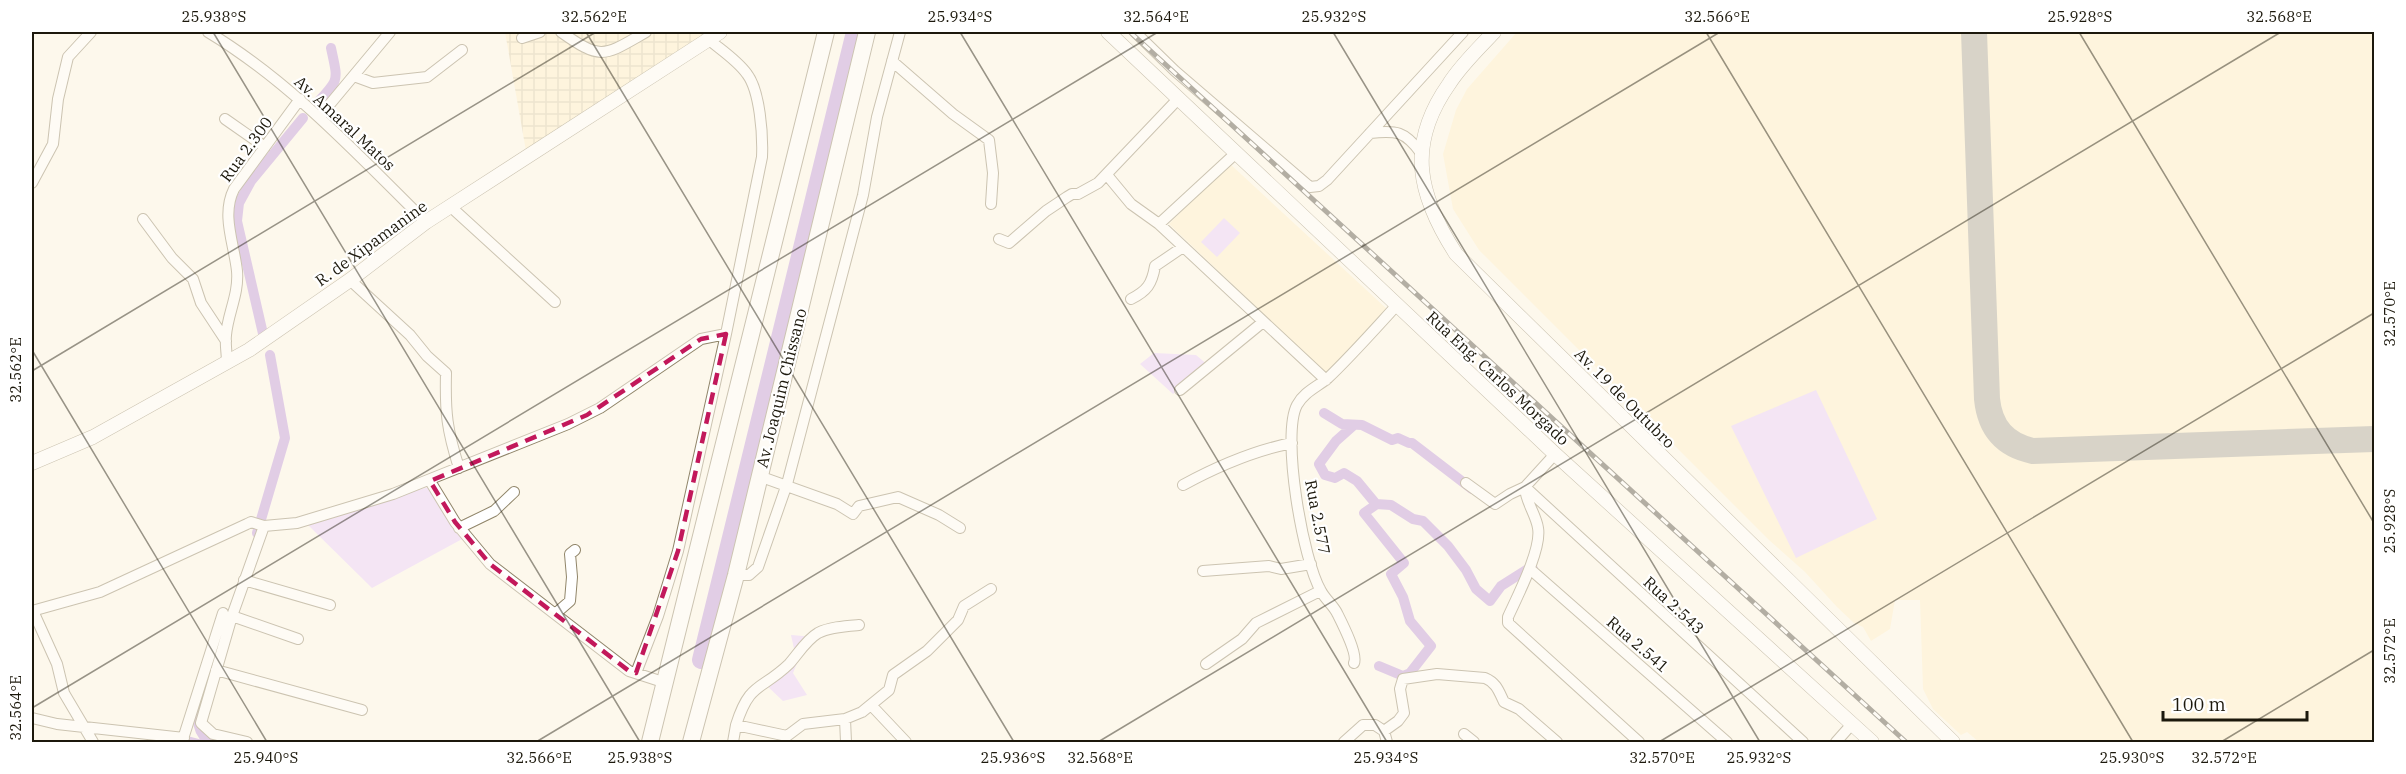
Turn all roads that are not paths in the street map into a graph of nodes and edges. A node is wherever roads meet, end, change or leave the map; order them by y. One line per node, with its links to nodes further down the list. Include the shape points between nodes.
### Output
1 (91, 32): 28 (street, via 68,57 53,144)
2 (208, 32): 20 (street, Av. Amaral Matos)
3 (390, 32): 18 (street)
4 (540, 32): 15 (street)
5 (561, 32): 6 (street, via 598,53 610,52)
6 (646, 32)
7 (826, 32): 78 (main road)
8 (867, 32): 50 (main road, Av. Joaquim Chissano)
9 (900, 32): 17 (street)
10 (1108, 32): 19 (street, Rua Eng. Carlos Morgado)
11 (1135, 32): 23 (street, via 1310,187 1327,180)
12 (1463, 32): 23 (street)
13 (1494, 32): 26 (street, Av. 19 de Outubro, via 1438,100)
14 (714, 35): 30 (street, R. de Xipamanine); 41 (street, via 748,74 755,89 762,139 762,157)
15 (522, 38)
16 (462, 50): 18 (street, via 427,77 373,82)
17 (892, 61): 29 (street, via 989,140); 53 (street, via 863,195)
18 (354, 76): 21 (street)
19 (1179, 98): 25 (street, Rua Eng. Carlos Morgado); 27 (street)
20 (300, 99): 21 (street, Av. Amaral Matos); 24 (street, Rua 2.300)
21 (320, 116): 32 (street, Av. Amaral Matos)
22 (225, 119): 24 (street)
23 (1370, 133): 26 (street, via 1402,134)
24 (265, 147): 42 (street, Rua 2.300, via 228,201 237,289)
25 (1236, 153): 33 (street); 39 (street, Rua Eng. Carlos Morgado)
26 (1421, 153): 106 (street, Av. 19 de Outubro, via 1428,204 1456,254)
27 (1107, 175): 33 (street, via 1131,204); 34 (street, via 1086,191 1072,194 1046,211 1009,243)
28 (32, 183)
29 (991, 204)
30 (451, 207): 32 (street, R. de Xipamanine); 38 (street)
31 (143, 219): 42 (street, via 193,279 201,303)
32 (426, 222): 36 (street, R. de Xipamanine)
33 (1159, 224): 35 (street)
34 (999, 239)
35 (1182, 247): 37 (street, via 1155,266 1151,285); 40 (street)
36 (350, 280): 43 (street, R. de Xipamanine); 49 (street, via 446,373 445,416)
37 (1131, 299)
38 (555, 302)
39 (1396, 305): 44 (street, Rua 2.577); 47 (street, Rua Eng. Carlos Morgado)
40 (1263, 322): 44 (street); 45 (street)
41 (726, 334): 49 (street, via 701,339 587,415); 77 (street, via 678,551)
42 (226, 342): 43 (street, Rua 2.300)
43 (227, 363): 48 (street, R. de Xipamanine, via 93,437)
44 (1326, 380): 46 (street, Rua 2.577, via 1298,404 1293,414)
45 (1180, 390)
46 (1292, 443): 54 (street, via 1231,461); 61 (street, Rua 2.577, via 1299,519)
47 (1555, 454): 55 (street); 83 (street, Rua Eng. Carlos Morgado)
48 (32, 463)
49 (459, 468): 51 (street)
50 (759, 477): 53 (street); 64 (main road, Av. Joaquim Chissano)
51 (430, 481): 57 (street, via 316,518); 58 (street)
52 (1466, 483): 55 (street, via 1495,504)
53 (787, 484): 59 (street, via 853,514 859,506 898,497); 64 (street, via 758,567 749,575)
54 (1183, 485)
55 (1525, 487): 62 (street, via 1539,535); 103 (street, Rua 2.543)
56 (514, 492): 58 (street, via 494,512)
57 (264, 526): 65 (street); 69 (street, via 251,522 100,592)
58 (459, 528): 70 (street, via 490,564)
59 (960, 528)
60 (574, 550): 70 (street, via 570,554 570,601)
61 (1311, 564): 63 (street, via 1281,569 1269,566); 67 (street, Rua 2.577)
62 (1530, 568): 101 (street, via 1508,623); 102 (street, Rua 2.541)
63 (1203, 571)
64 (736, 576): 93 (main road, Av. Joaquim Chissano)
65 (244, 580): 68 (street); 71 (street)
66 (991, 590): 79 (street, via 964,606 958,621 927,651 893,675 889,690)
67 (1320, 590): 74 (street, Rua 2.577, via 1342,623 1356,658); 75 (street, via 1256,623 1242,639)
68 (330, 605)
69 (32, 611): 85 (street, via 57,663 64,693)
70 (555, 614): 77 (street)
71 (228, 615): 73 (street); 76 (street); 89 (street)
72 (859, 625): 84 (street, via 825,630 813,637 788,664 752,690)
73 (298, 639)
74 (1354, 663)
75 (1206, 664)
76 (216, 670): 80 (street); 91 (street, via 201,723 213,734)
77 (636, 673): 78 (street)
78 (666, 683): 92 (main road)
79 (872, 706): 82 (street); 96 (street)
80 (362, 710)
81 (32, 718): 85 (street)
82 (845, 719): 88 (street, via 803,724); 95 (street)
83 (1852, 724): 104 (street); 105 (street, Rua Eng. Carlos Morgado)
84 (736, 725): 88 (street); 94 (street)
85 (82, 726): 89 (street); 90 (street)
86 (1384, 731): 97 (street, via 1375,725 1364,725); 98 (street); 100 (street, via 1404,713 1400,683 1403,679 1437,674 1485,678 1498,688 1504,702 1520,709)
87 (1464, 734): 99 (street)
88 (786, 739)
89 (183, 740)
90 (93, 742)
91 (247, 742)
92 (654, 742)
93 (692, 742)
94 (733, 742)
95 (846, 742)
96 (906, 742)
97 (1344, 742)
98 (1387, 742)
99 (1474, 742)
100 (1557, 742)
101 (1640, 742)
102 (1727, 742)
103 (1803, 742)
104 (1836, 742)
105 (1872, 742)
106 (1953, 742)

